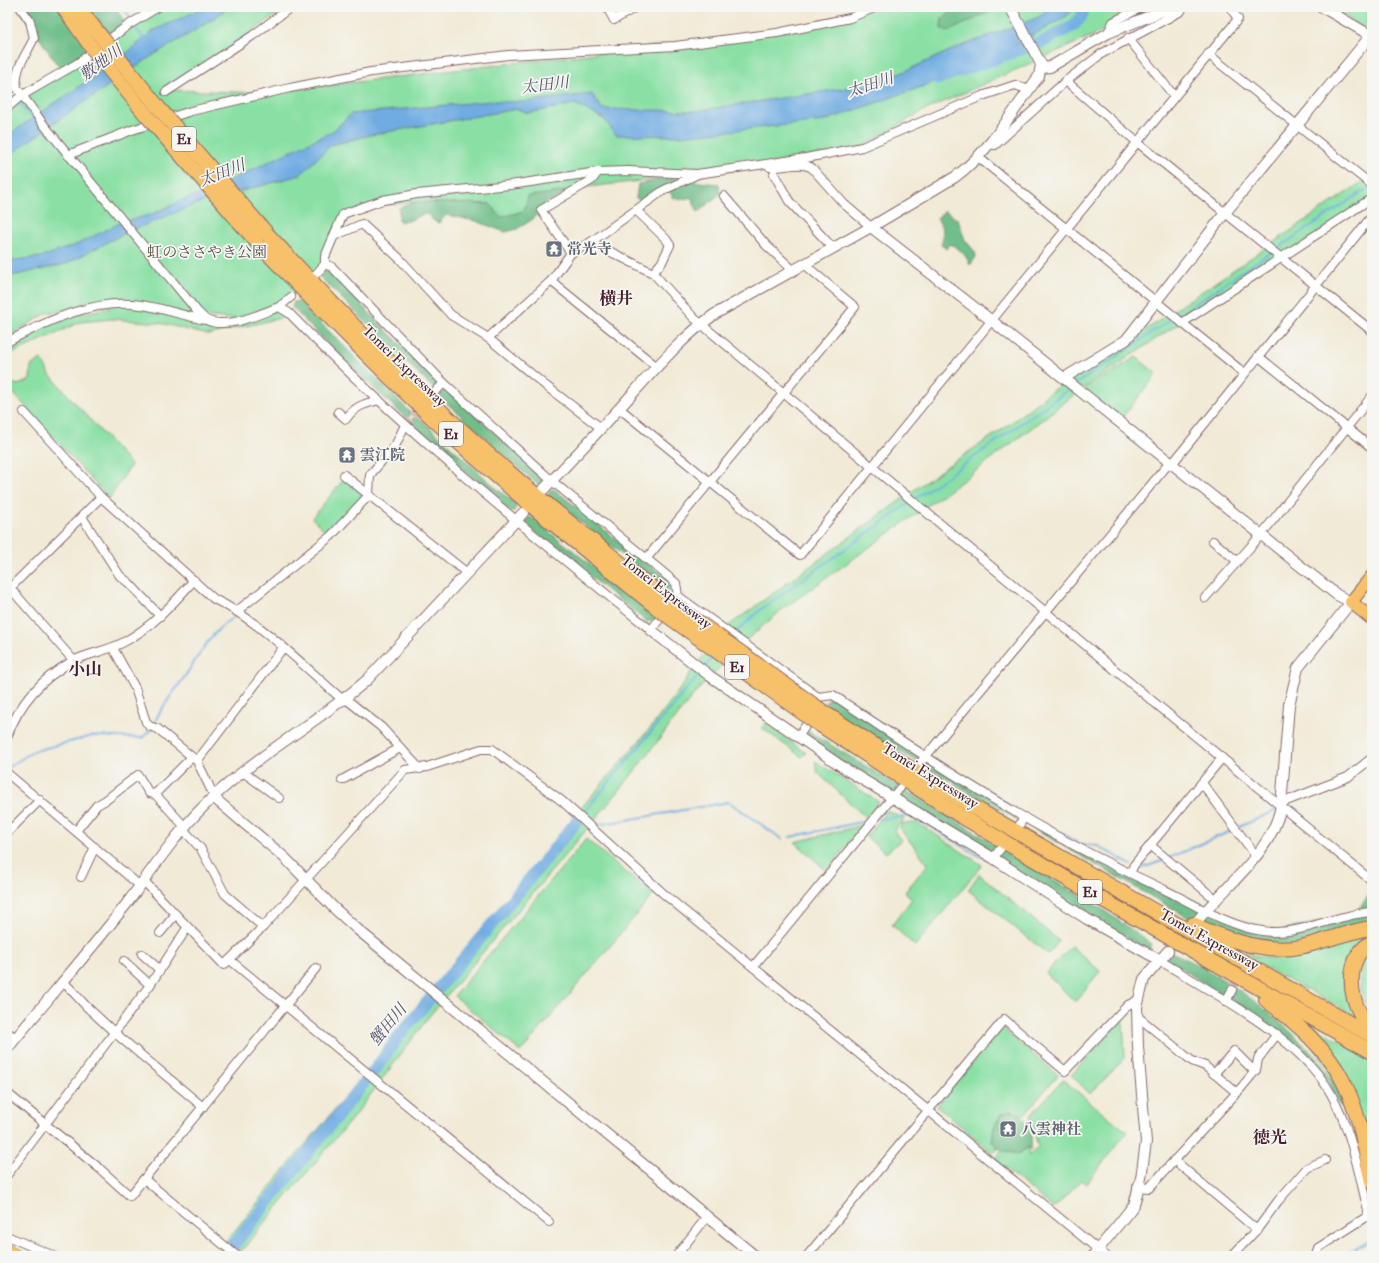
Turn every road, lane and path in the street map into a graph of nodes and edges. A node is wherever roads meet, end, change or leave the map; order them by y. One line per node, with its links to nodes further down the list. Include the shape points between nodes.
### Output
1 (20, 7): 23 (street, via 30,21 34,38 15,77)
2 (63, 7): 102 (highway, Tomei Expressway / E1, bridge, via 146,116 256,241 320,308 432,417 547,519)
3 (78, 7): 102 (highway, Tomei Expressway / E1, bridge, via 188,144 327,298 477,444)
4 (158, 7): 23 (street, via 127,26 78,63)
5 (291, 7): 22 (street, via 258,32)
6 (607, 7): 7 (street, via 614,20)
7 (636, 7)
8 (876, 7): 29 (street, via 850,18 777,33 675,46 508,55 371,72 191,111)
9 (1010, 7): 19 (street)
10 (1142, 7): 15 (street, via 1113,22)
11 (1172, 7): 15 (street)
12 (1183, 7): 17 (street, via 1181,11)
13 (1230, 7): 18 (street, via 1238,18)
14 (1322, 7): 16 (street)
15 (1108, 33): 19 (street, via 1050,67)
16 (1371, 35): 26 (street)
17 (1128, 38): 20 (street, via 1101,54); 24 (street)
18 (1208, 54): 24 (street); 26 (street)
19 (1041, 66): 21 (street, via 1039,76)
20 (1066, 81): 27 (street); 28 (street, via 995,145)
21 (1029, 90): 28 (street); 31 (street, via 1015,85 982,96 862,147)
22 (166, 92)
23 (21, 96): 25 (street); 29 (street)
24 (1174, 96): 27 (street)
25 (7, 108)
26 (1298, 125): 35 (street); 39 (street)
27 (1137, 142): 39 (street); 42 (street)
28 (989, 144): 30 (street)
29 (68, 155): 58 (street)
30 (978, 157): 41 (street, via 955,177); 42 (street)
31 (759, 166): 33 (street); 41 (street, via 780,168 807,164 844,204)
32 (598, 172): 33 (street); 43 (street, via 382,200 343,214); 46 (street, via 592,180 541,210)
33 (697, 174): 38 (street, via 664,190)
34 (774, 174): 45 (street, via 789,201)
35 (1372, 185)
36 (724, 196): 50 (street, via 766,246)
37 (1372, 198): 47 (street)
38 (637, 211): 44 (street); 51 (street, via 670,245)
39 (1226, 213): 47 (street); 56 (street)
40 (1372, 216): 54 (street)
41 (871, 228): 45 (street); 59 (street)
42 (1066, 230): 56 (street); 59 (street)
43 (334, 236): 48 (street, via 325,257); 63 (street, via 362,224 399,258 451,315)
44 (591, 242): 46 (street); 51 (street)
45 (833, 248): 49 (street)
46 (571, 253): 53 (street)
47 (1280, 259): 54 (street); 60 (street)
48 (325, 264): 52 (street); 69 (street, via 332,267)
49 (804, 264): 50 (street); 71 (street, via 855,306)
50 (794, 270): 61 (street)
51 (653, 273): 61 (street)
52 (316, 274)
53 (551, 281): 63 (street); 66 (street)
54 (1315, 286): 62 (street); 65 (street)
55 (291, 297): 57 (street)
56 (1155, 302): 60 (street); 68 (street, via 1126,340)
57 (279, 307): 58 (street, via 240,320); 73 (street, via 289,313)
58 (206, 320): 64 (street, via 141,304 120,303 74,313)
59 (992, 321): 68 (street); 82 (street)
60 (1182, 323): 67 (street)
61 (701, 324): 66 (street); 71 (street)
62 (1372, 331)
63 (488, 338): 78 (street)
64 (7, 342)
65 (1258, 356): 67 (street); 79 (street)
66 (657, 367): 74 (street)
67 (1244, 373): 81 (street)
68 (1064, 378): 81 (street)
69 (444, 383): 70 (street); 84 (street)
70 (436, 392)
71 (783, 393): 82 (street); 85 (street)
72 (1372, 396): 79 (street)
73 (379, 400): 76 (street, via 359,405 346,419); 77 (street)
74 (619, 408): 78 (street); 85 (street)
75 (24, 412): 88 (street)
76 (338, 412)
77 (405, 425): 87 (street, via 396,444 370,475); 91 (street)
78 (601, 428): 84 (street)
79 (1346, 429): 80 (street); 92 (street)
80 (1372, 448)
81 (1171, 463): 92 (street); 104 (street)
82 (871, 466): 85 (street, via 800,555); 104 (street)
83 (344, 475): 87 (street)
84 (552, 481): 86 (street); 94 (street)
85 (710, 482): 94 (street)
86 (544, 489)
87 (369, 495): 96 (street); 103 (street, via 331,536)
88 (101, 498): 90 (street); 98 (street)
89 (523, 513): 91 (street)
90 (82, 517): 99 (street); 105 (street, via 120,576)
91 (515, 522): 96 (street); 107 (street)
92 (1261, 535): 95 (street); 101 (street, via 1337,595)
93 (1213, 541): 95 (street)
94 (646, 559): 102 (street, via 676,583)
95 (1237, 561): 100 (street)
96 (467, 574): 112 (street, via 387,661)
97 (1372, 576): 101 (main road)
98 (194, 580): 103 (street, via 214,599); 105 (street)
99 (8, 590): 110 (street)
100 (1205, 598)
101 (1351, 602): 106 (main road); 132 (street, via 1298,668 1289,705)
102 (669, 603): 107 (street); 111 (street, via 728,633 818,697); 113 (highway, Tomei Expressway / E1, bridge)
103 (237, 611): 109 (street)
104 (1046, 611): 117 (street); 120 (street)
105 (160, 616): 108 (street, via 144,630)
106 (1372, 619)
107 (651, 630): 115 (street, via 710,676)
108 (113, 648): 110 (street); 119 (street, via 135,688 146,722)
109 (283, 648): 112 (street); 119 (street)
110 (74, 661): 114 (street, via 35,688 13,720)
111 (825, 696): 115 (street); 120 (street, via 833,695)
112 (345, 700): 116 (street, via 370,716); 122 (street)
113 (818, 716): 139 (highway, Tomei Expressway / E1); 166 (highway, Tomei Expressway / E1, via 956,813)
114 (7, 737)
115 (798, 737): 130 (street)
116 (400, 748): 121 (street); 124 (street)
117 (1222, 758): 125 (street); 132 (street)
118 (1372, 758): 132 (street, via 1348,777)
119 (194, 759): 127 (street); 128 (street)
120 (924, 759): 142 (street, via 1022,821)
121 (420, 769): 144 (street, via 405,770); 164 (street, via 481,749 492,749 562,801 665,895)
122 (243, 772): 128 (street); 129 (street)
123 (7, 773): 131 (street)
124 (342, 780)
125 (1202, 783): 136 (street); 140 (street)
126 (900, 788): 130 (street)
127 (155, 794): 133 (street); 134 (street, via 149,792 138,775 97,805)
128 (214, 796): 133 (street); 144 (street, via 284,857)
129 (278, 798)
130 (892, 798): 141 (street); 164 (street)
131 (40, 800): 134 (street); 135 (street)
132 (1281, 805): 140 (street, via 1271,836); 145 (street)
133 (184, 828): 146 (street); 152 (street, via 200,849 225,894)
134 (76, 831): 137 (street)
135 (7, 833)
136 (1150, 845): 142 (street); 147 (street)
137 (95, 847): 143 (street); 146 (street)
138 (1001, 848): 141 (street)
139 (1050, 851): 154 (highway, via 1205,930 1243,943 1274,949 1299,948); 179 (highway, Tomei Expressway / E1)
140 (1256, 856): 147 (street)
141 (993, 858): 162 (street, via 1087,919)
142 (1130, 873): 148 (street)
143 (81, 877)
144 (306, 880): 152 (street); 196 (street, via 357,929)
145 (1372, 881)
146 (141, 883): 150 (street); 168 (street)
147 (1215, 899): 148 (street)
148 (1206, 910): 151 (street); 155 (street)
149 (1372, 912): 155 (street, via 1355,914 1297,930)
150 (176, 915): 153 (street); 156 (street)
151 (1197, 921)
152 (263, 927): 161 (street)
153 (187, 928): 161 (street, via 224,965); 167 (street)
154 (1372, 928)
155 (1259, 930): 157 (street)
156 (160, 933)
157 (1255, 940)
158 (1372, 942): 175 (highway, via 1356,959 1352,983 1356,1005)
159 (1168, 951): 162 (street)
160 (142, 954): 167 (street)
161 (230, 960): 173 (street)
162 (1159, 960): 171 (street, via 1144,979); 172 (street)
163 (124, 961): 169 (street)
164 (753, 967): 188 (street)
165 (316, 968): 173 (street)
166 (1223, 968): 182 (highway, Tomei Expressway / E1); 194 (highway, via 1290,1019 1331,1061 1354,1106)
167 (160, 970): 169 (street)
168 (63, 981): 177 (street); 180 (street)
169 (150, 985): 177 (street)
170 (1232, 990): 172 (street)
171 (1138, 1000): 174 (street); 188 (street, via 1128,1005 1064,1071 1003,1021)
172 (1226, 1002): 178 (street)
173 (285, 1004): 187 (street); 197 (street)
174 (1137, 1016): 184 (street, via 1192,1061 1205,1066); 195 (street, via 1146,1139 1141,1178)
175 (1372, 1028)
176 (7, 1032): 180 (street)
177 (115, 1033): 187 (street); 189 (street)
178 (1277, 1034): 183 (street, via 1258,1059); 209 (street, via 1300,1054 1330,1091 1347,1129 1368,1210 1368,1216 1318,1248)
179 (1372, 1036)
180 (16, 1038): 181 (street)
181 (7, 1049)
182 (1372, 1052)
183 (1254, 1071): 184 (street, via 1234,1051); 186 (street)
184 (1214, 1074): 186 (street)
185 (7, 1093): 189 (street)
186 (1237, 1093): 190 (street)
187 (202, 1107): 193 (street)
188 (928, 1110): 201 (street); 207 (street)
189 (46, 1125): 192 (street); 193 (street, via 130,1196)
190 (1174, 1160): 195 (street, via 1149,1188); 198 (street)
191 (1325, 1160): 198 (street, via 1307,1168)
192 (7, 1175)
193 (144, 1179): 204 (street)
194 (1372, 1182)
195 (1137, 1187): 201 (street, via 1134,1205)
196 (707, 1217): 205 (street); 206 (street)
197 (549, 1222)
198 (1256, 1230): 208 (street)
199 (7, 1236): 203 (street)
200 (7, 1251): 202 (highway)
201 (1099, 1254)
202 (16, 1256)
203 (54, 1256)
204 (237, 1256)
205 (676, 1256)
206 (755, 1256)
207 (807, 1256)
208 (1232, 1256)
209 (1316, 1256)

